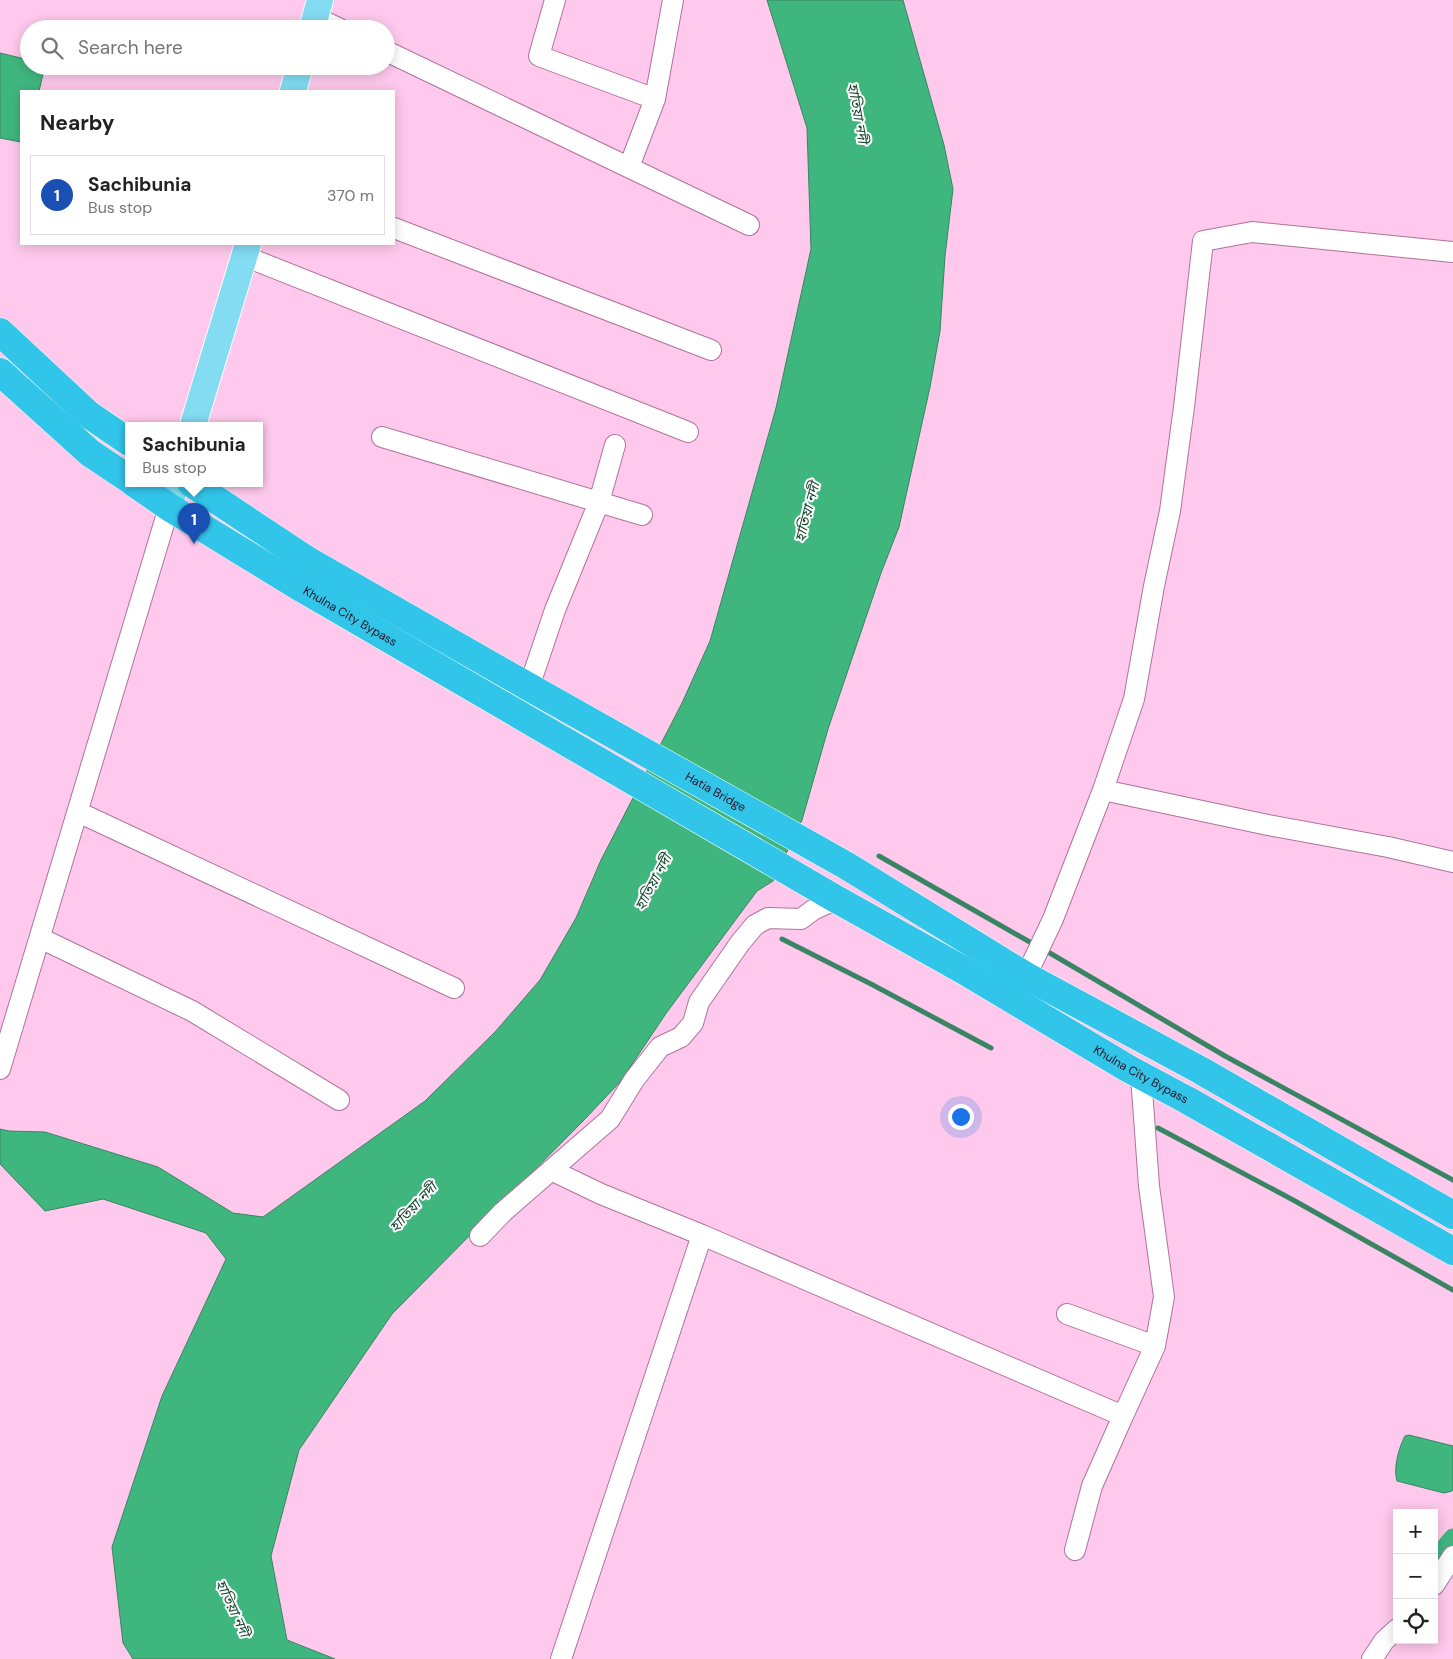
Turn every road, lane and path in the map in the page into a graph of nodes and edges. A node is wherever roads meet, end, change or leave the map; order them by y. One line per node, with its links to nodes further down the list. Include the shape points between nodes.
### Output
1 (555, 0): 6 (street, via 539,56)
2 (673, 0): 6 (street)
3 (395, 55): 7 (street)
4 (297, 75): 5 (main road)
5 (293, 90)
6 (655, 99): 7 (street)
7 (629, 167): 8 (street)
8 (749, 225)
9 (395, 228): 13 (street)
10 (246, 250): 15 (main road); 16 (street)
11 (1453, 252): 27 (street, via 1252,232 1203,241 1170,511 1134,699)
12 (0, 332): 18 (highway, via 88,414)
13 (711, 350)
14 (0, 372): 20 (highway, via 90,453)
15 (195, 422)
16 (688, 432)
17 (382, 437): 24 (street)
18 (125, 439)
19 (615, 445): 24 (street)
20 (125, 476)
21 (147, 487): 23 (highway, Khulna City Bypass)
22 (197, 487): 26 (highway, via 307,560)
23 (173, 495): 28 (street); 30 (highway, Khulna City Bypass, via 303,589)
24 (599, 502): 25 (street); 26 (street, via 555,610)
25 (642, 515)
26 (529, 687): 32 (highway, Hatia Bridge, via 848,866)
27 (1103, 790): 29 (street); 32 (street, via 1053,919)
28 (78, 812): 31 (street); 33 (street)
29 (1453, 862)
30 (833, 897): 35 (highway, Khulna City Bypass); 37 (street, via 801,919 768,918 755,925 699,1002 693,1024 681,1037 660,1046 610,1119)
31 (40, 938): 34 (street); 36 (street, via 192,1011)
32 (1026, 976): 38 (highway, via 1200,1070)
33 (454, 988)
34 (0, 1068)
35 (1140, 1076): 41 (highway, Khulna City Bypass); 43 (street, via 1149,1186 1164,1297)
36 (339, 1100)
37 (551, 1170): 39 (street); 40 (street)
38 (1453, 1215)
39 (702, 1235): 44 (street); 49 (street)
40 (480, 1236)
41 (1453, 1252)
42 (1067, 1314): 43 (street)
43 (1156, 1346): 44 (street)
44 (1123, 1416): 45 (street, via 1092,1486)
45 (1075, 1550)
46 (1453, 1556): 47 (street)
47 (1438, 1579)
48 (1393, 1633): 50 (street)
49 (561, 1659)
50 (1372, 1659)

